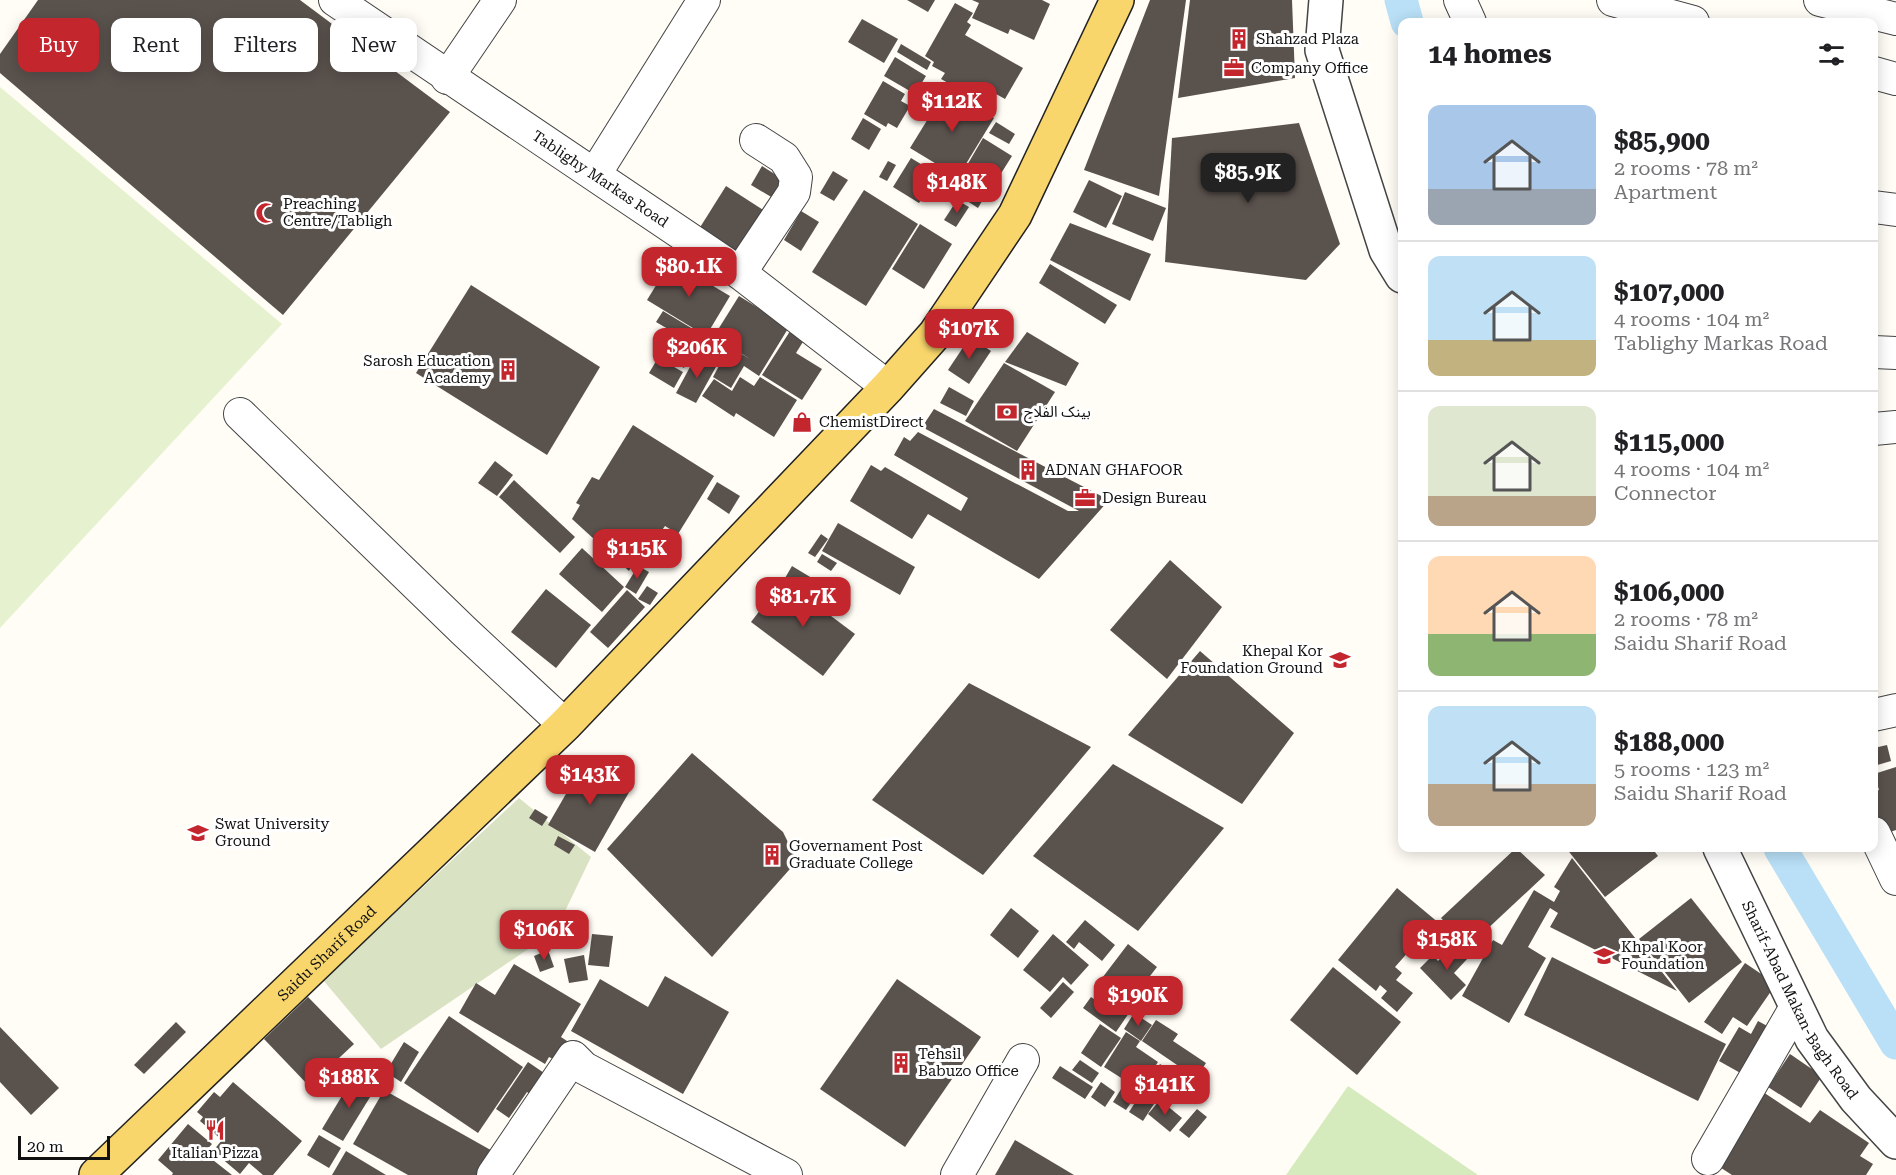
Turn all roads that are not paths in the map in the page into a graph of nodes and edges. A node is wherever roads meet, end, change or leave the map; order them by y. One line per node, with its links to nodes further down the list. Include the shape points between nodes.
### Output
1 (335, 0): 14 (street, Tablighy Markas Road)
2 (500, 0): 14 (street)
3 (704, 0): 17 (street)
4 (1117, 0): 24 (main road, via 1015,215 935,334)
5 (1124, 0): 30 (main road, via 1024,219 946,335 897,395)
6 (1326, 0): 20 (street, via 1322,50 1386,250)
7 (1460, 0): 10 (street)
8 (1613, 0): 11 (street)
9 (1820, 0): 12 (street)
10 (1468, 18)
11 (1678, 18)
12 (1896, 19)
13 (1878, 74): 15 (street)
14 (447, 78): 17 (street, Tablighy Markas Road)
15 (1896, 80)
16 (756, 140): 21 (street, via 784,158 796,177 794,192)
17 (595, 174): 21 (street, Tablighy Markas Road)
18 (1878, 208): 19 (street)
19 (1896, 210)
20 (1398, 270)
21 (740, 273): 24 (street, Tablighy Markas Road)
22 (1878, 352): 23 (street)
23 (1896, 353)
24 (888, 387): 30 (main road)
25 (240, 414): 30 (street)
26 (1896, 427): 27 (street)
27 (1878, 429)
28 (1896, 710): 29 (street)
29 (1878, 714)
30 (566, 730): 38 (main road, Saidu Sharif Road)
31 (1878, 841): 33 (street)
32 (1722, 852): 34 (street, Sharif-Abad Makan-Bagh Road)
33 (1896, 879)
34 (1796, 1007): 36 (street, Sharif-Abad Makan-Bagh Road, via 1812,1039 1856,1100); 37 (street)
35 (1023, 1060): 41 (street)
36 (1896, 1143)
37 (1708, 1159)
38 (96, 1175)
39 (493, 1175): 40 (street, via 573,1057 584,1068)
40 (786, 1175)
41 (957, 1175)

